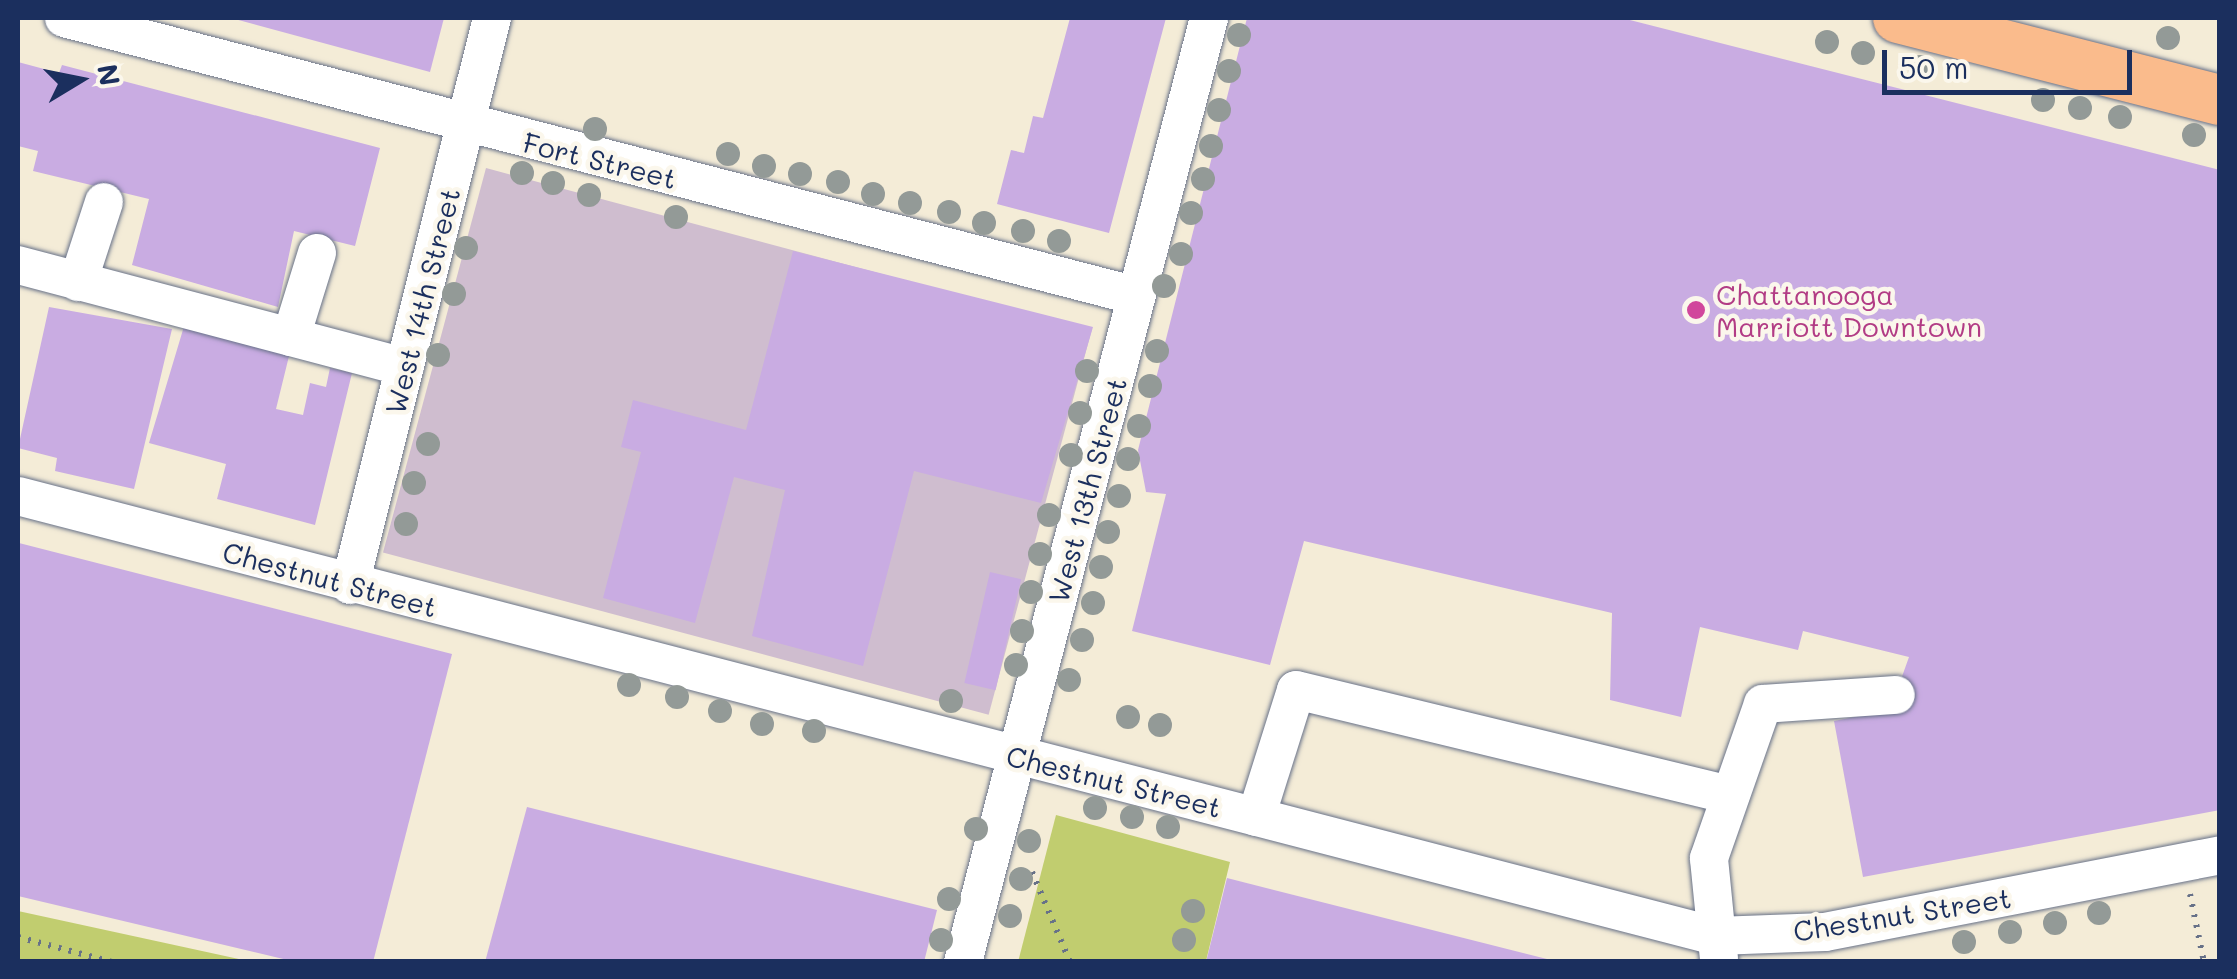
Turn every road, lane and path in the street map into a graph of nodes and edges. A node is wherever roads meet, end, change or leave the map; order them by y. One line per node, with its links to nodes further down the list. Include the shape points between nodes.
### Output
1 (64, 18): 6 (street, Fort Street)
2 (492, 18): 6 (street, West 14th Street)
3 (1209, 18): 11 (street, West 13th Street)
4 (1918, 20): 5 (main road)
5 (2220, 100)
6 (466, 128): 11 (street, Fort Street); 13 (street, West 14th Street)
7 (104, 202): 10 (street)
8 (317, 252): 12 (street)
9 (18, 265): 10 (street)
10 (78, 282): 12 (street)
11 (1137, 296): 17 (street, West 13th Street)
12 (291, 338): 13 (street)
13 (405, 367): 15 (street, West 14th Street)
14 (18, 496): 15 (street, Chestnut Street)
15 (350, 585): 17 (street, Chestnut Street)
16 (1896, 696): 18 (street, via 1763,704)
17 (1018, 756): 19 (street, Chestnut Street); 25 (street, West 13th Street)
18 (1731, 794): 19 (street, via 1296,690); 23 (street, via 1710,858)
19 (1256, 818): 23 (street, Chestnut Street)
20 (2202, 859): 23 (street, Chestnut Street); 27 (path)
21 (1032, 872): 26 (path)
22 (18, 937): 24 (path)
23 (1718, 949)
24 (112, 962)
25 (963, 962)
26 (1070, 962)
27 (2204, 962)

